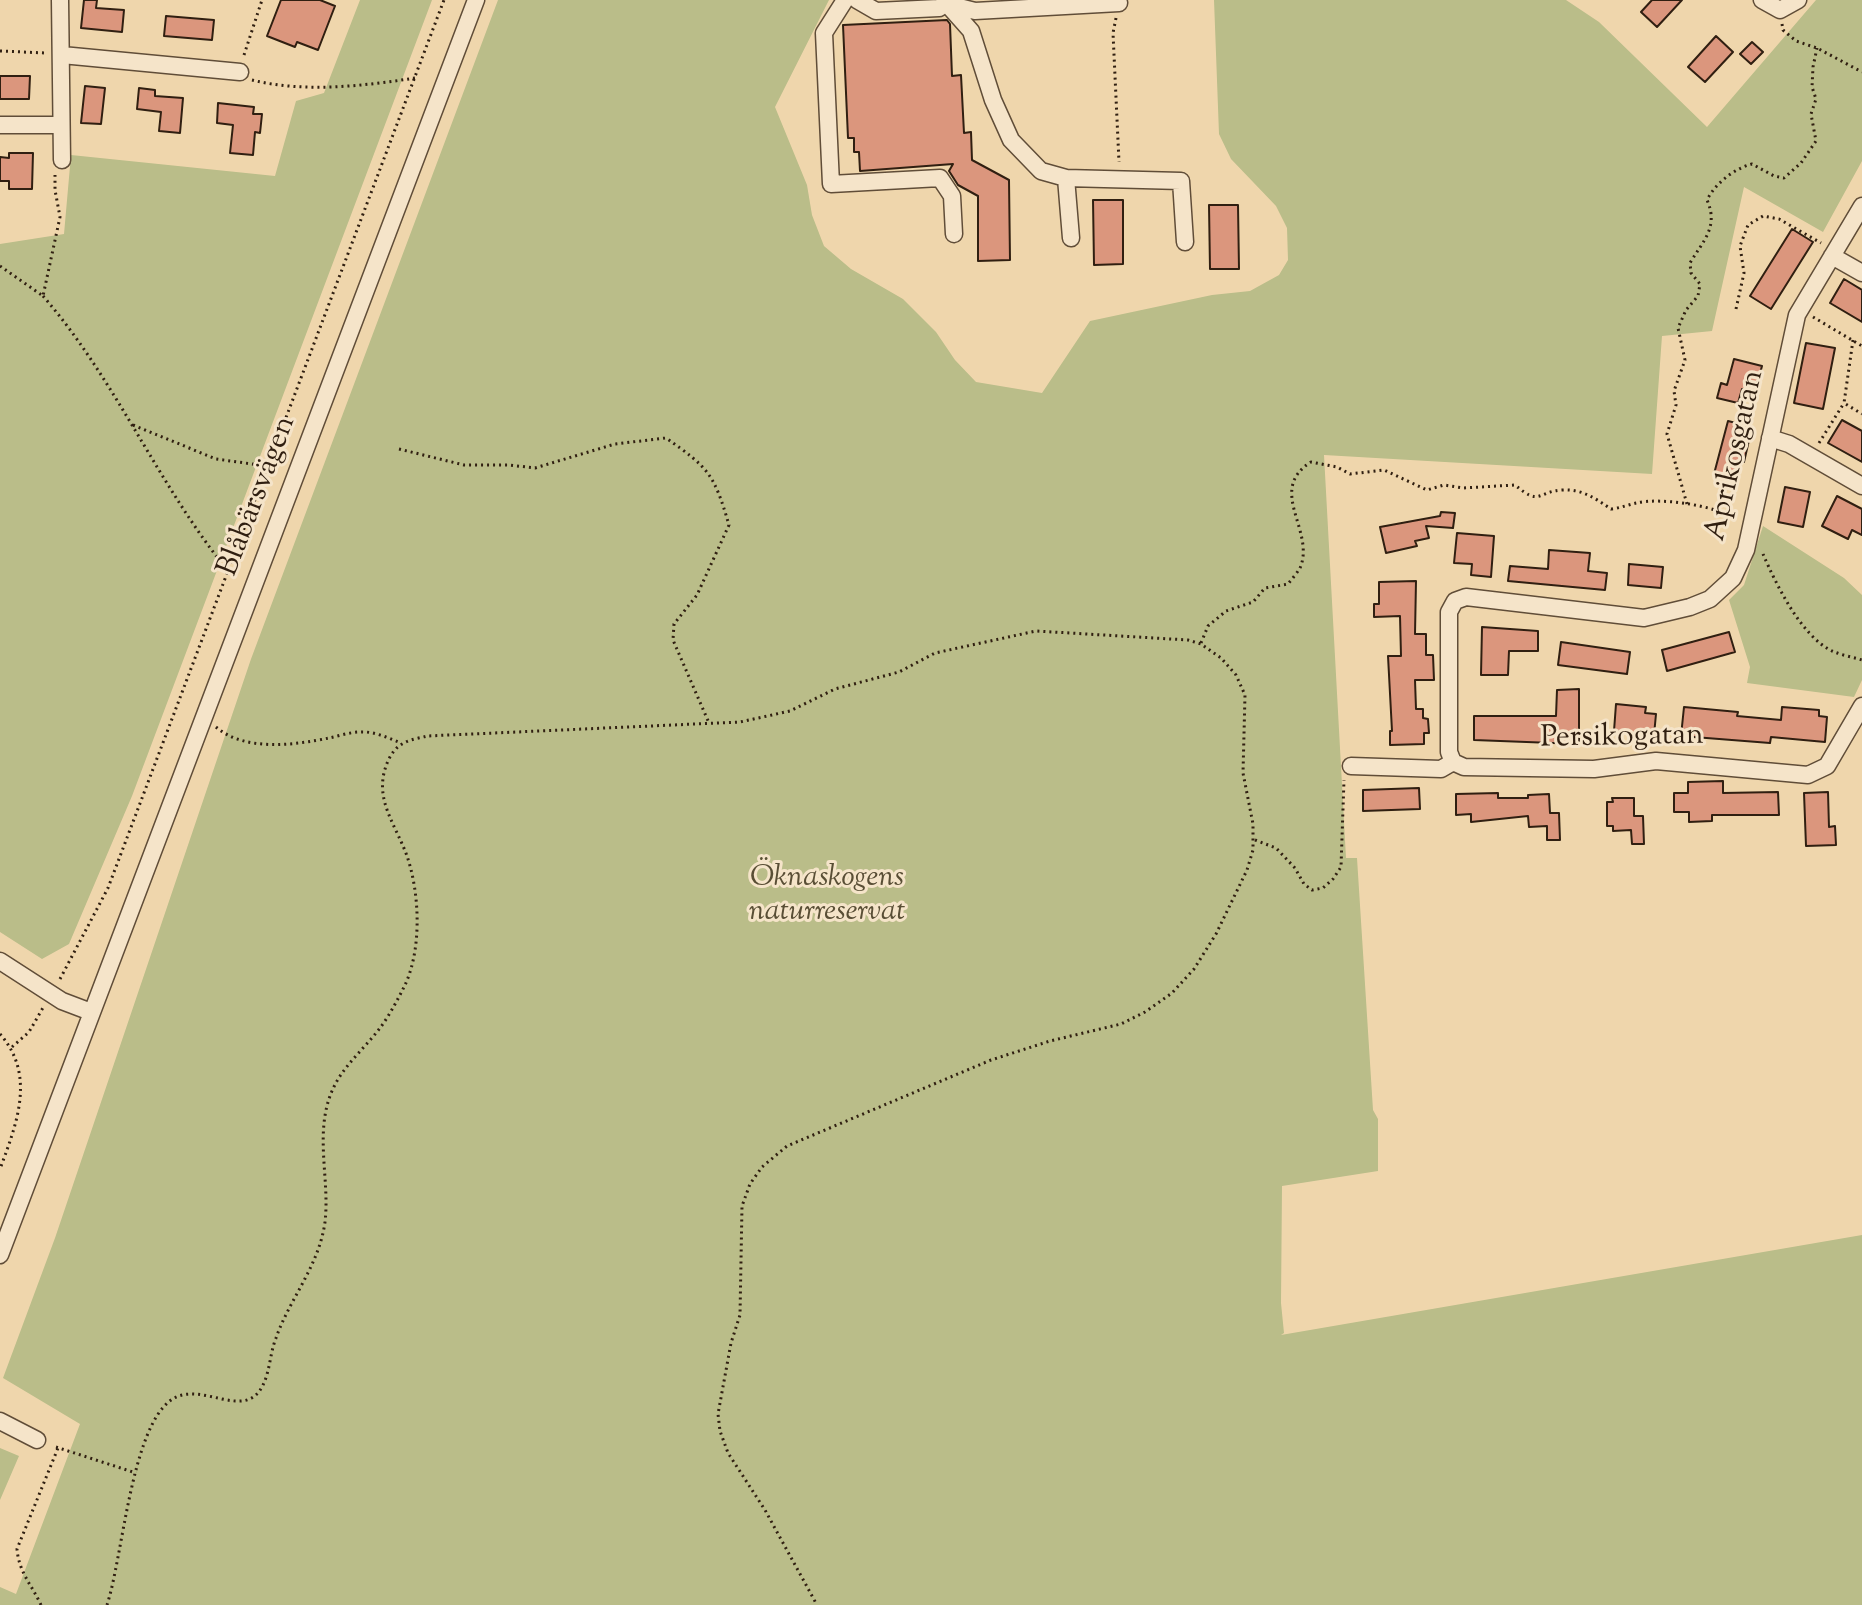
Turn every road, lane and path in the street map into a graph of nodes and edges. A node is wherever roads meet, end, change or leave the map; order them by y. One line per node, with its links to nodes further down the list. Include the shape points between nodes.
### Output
1 (60, 0): 14 (street)
2 (262, 0): 15 (path)
3 (444, 0): 17 (path)
4 (476, 0): 49 (street, Blåbärsvägen)
5 (845, 0): 24 (street, via 824,33 831,184 940,178 952,196)
6 (857, 0): 9 (street, via 876,11 939,8)
7 (1762, 0): 11 (street)
8 (1798, 0): 11 (street)
9 (949, 2): 10 (street, via 975,11); 21 (street, via 971,31 1011,140 1041,171)
10 (1119, 3): 22 (path, via 1113,33)
11 (1780, 10): 12 (path, via 1783,30)
12 (1817, 48): 16 (path); 43 (path, via 1811,114 1816,141 1801,163 1784,178 1752,164 1741,167 1713,186 1707,200 1713,214 1690,263 1700,284 1678,328 1685,360 1667,434)
13 (0, 51): 14 (path)
14 (62, 55): 15 (street); 19 (street)
15 (240, 72): 17 (path, via 256,81 298,86)
16 (1862, 72)
17 (415, 78): 41 (path)
18 (0, 125): 19 (street)
19 (61, 125): 20 (street)
20 (62, 160): 30 (path, via 55,190 60,217)
21 (1066, 178): 22 (street); 25 (street)
22 (1120, 180): 26 (street, via 1181,181)
23 (1862, 206): 27 (street, Aprikosgatan)
24 (954, 234)
25 (1071, 238)
26 (1185, 242)
27 (1833, 253): 29 (street); 31 (path, via 1779,219 1763,216 1748,225 1740,246 1744,273); 32 (street, Aprikosgatan)
28 (0, 266): 30 (path)
29 (1862, 273)
30 (43, 296): 37 (path, via 90,354)
31 (1736, 309)
32 (1799, 309): 33 (path); 38 (street, Aprikosgatan)
33 (1853, 340): 34 (path); 35 (path)
34 (1862, 346)
35 (1844, 403): 36 (path); 40 (path)
36 (1862, 414)
37 (133, 425): 41 (path, via 216,459); 45 (path, via 174,497)
38 (1770, 438): 40 (street); 44 (street, Aprikosgatan)
39 (399, 449): 50 (path, via 464,465 535,468 615,444 666,438 699,461 717,486 729,525 697,595 674,624 673,640)
40 (1811, 457): 42 (street)
41 (268, 466): 45 (path)
42 (1862, 486)
43 (1687, 504): 44 (path, via 1721,511); 46 (path, via 1651,501 1611,509 1587,493 1561,490 1537,498 1502,484 1427,490 1384,470 1350,474 1311,462 1291,483 1301,567 1288,584 1265,588 1253,602 1226,611 1208,626)
44 (1750, 531): 47 (path, via 1777,586 1816,638 1830,650); 52 (street, Aprikosgatan, via 1738,570 1721,591 1700,604 1644,618 1466,597 1455,601 1449,612)
45 (228, 571): 56 (path, via 108,888)
46 (1201, 644): 50 (path, via 1036,631 935,653 899,672 835,689 790,711); 54 (path, via 1236,675 1245,695 1243,773)
47 (1862, 660)
48 (1862, 706): 52 (street, Persikogatan, via 1827,766 1808,775 1656,761 1594,769 1464,767)
49 (204, 716): 51 (path, via 241,740 277,745 360,732); 58 (street, Blåbärsvägen)
50 (709, 723): 51 (path, via 427,736)
51 (401, 744): 66 (path, via 389,757 382,798 413,879 413,964 382,1026 332,1091 323,1144 325,1218 316,1261 275,1339 264,1384 255,1398 234,1402 186,1393 171,1401 154,1419)
52 (1451, 757): 53 (street, Persikogatan, via 1441,769)
53 (1351, 766): 54 (path, via 1344,780 1341,867 1323,888 1312,890 1276,848)
54 (1254, 840): 69 (path, via 1247,870 1194,969 1145,1012 1121,1024 991,1060 825,1129 787,1146 750,1184 742,1206 740,1315 721,1393 720,1431)
55 (0, 961): 58 (street, via 62,1001)
56 (61, 977)
57 (41, 1012): 60 (path)
58 (91, 1012): 62 (street, Blåbärsvägen)
59 (0, 1034): 60 (path)
60 (12, 1047): 61 (path, via 21,1106)
61 (0, 1169)
62 (0, 1255)
63 (0, 1421): 64 (street)
64 (37, 1440): 65 (path)
65 (58, 1448): 66 (path); 67 (path, via 17,1549 24,1579)
66 (136, 1473): 68 (path)
67 (41, 1605)
68 (107, 1605)
69 (817, 1605)

